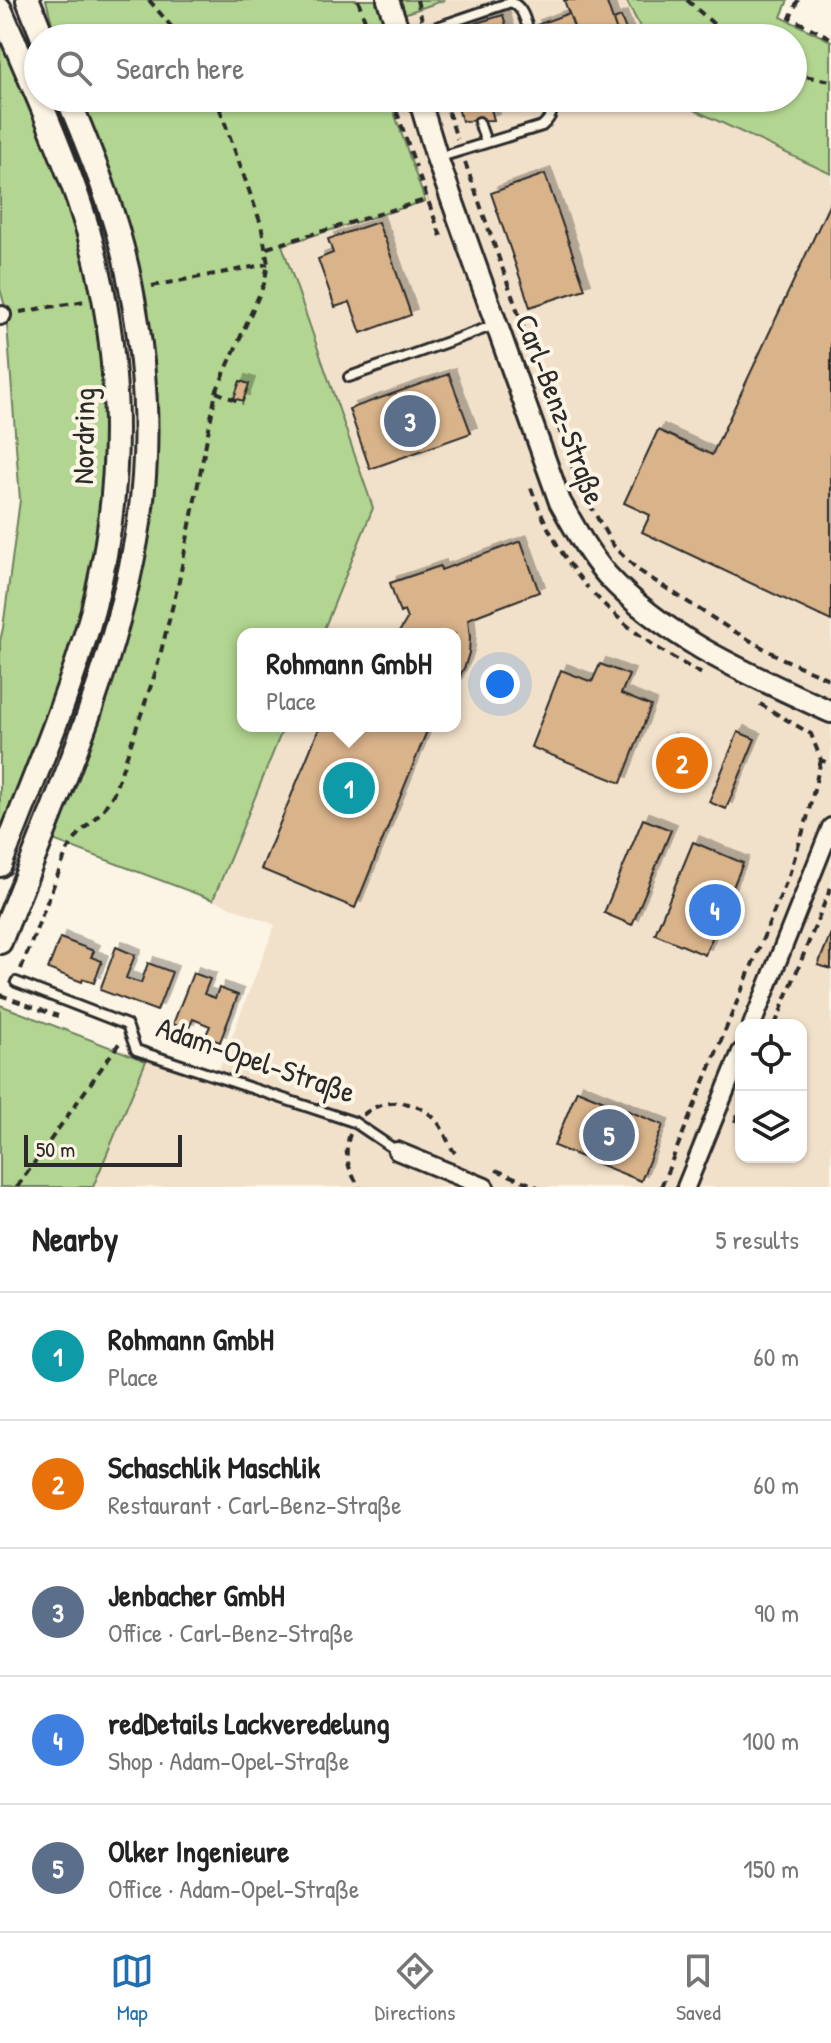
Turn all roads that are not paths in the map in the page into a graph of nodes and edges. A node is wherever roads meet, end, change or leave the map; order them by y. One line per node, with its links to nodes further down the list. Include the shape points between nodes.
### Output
1 (28, 0): 5 (main road)
2 (388, 0): 6 (street)
3 (0, 9): 9 (main road, Nordring)
4 (450, 23): 7 (lane); 8 (lane, via 511,2)
5 (37, 24)
6 (397, 24)
7 (447, 24)
8 (526, 24)
9 (24, 64)
10 (43, 112): 21 (main road, Nordring, via 78,200 101,281 117,419 112,504 93,609)
11 (74, 112): 22 (main road, Nordring, via 115,222 131,287 142,362 143,476 136,538 113,642)
12 (423, 112): 16 (street, Carl-Benz-Straße)
13 (553, 112): 15 (lane, via 542,126)
14 (479, 122): 15 (lane)
15 (486, 142): 16 (lane)
16 (437, 158): 17 (street, Carl-Benz-Straße)
17 (496, 325): 18 (lane); 19 (street, Carl-Benz-Straße, via 560,502 606,573 658,622 694,646)
18 (349, 377)
19 (831, 712)
20 (831, 827): 24 (street)
21 (0, 865)
22 (0, 942)
23 (16, 982): 26 (lane, Adam-Opel-Straße, via 127,1025 136,1050 354,1122)
24 (754, 1019)
25 (735, 1067): 28 (street)
26 (397, 1151): 27 (street, Adam-Opel-Straße)
27 (485, 1187)
28 (686, 1187)

